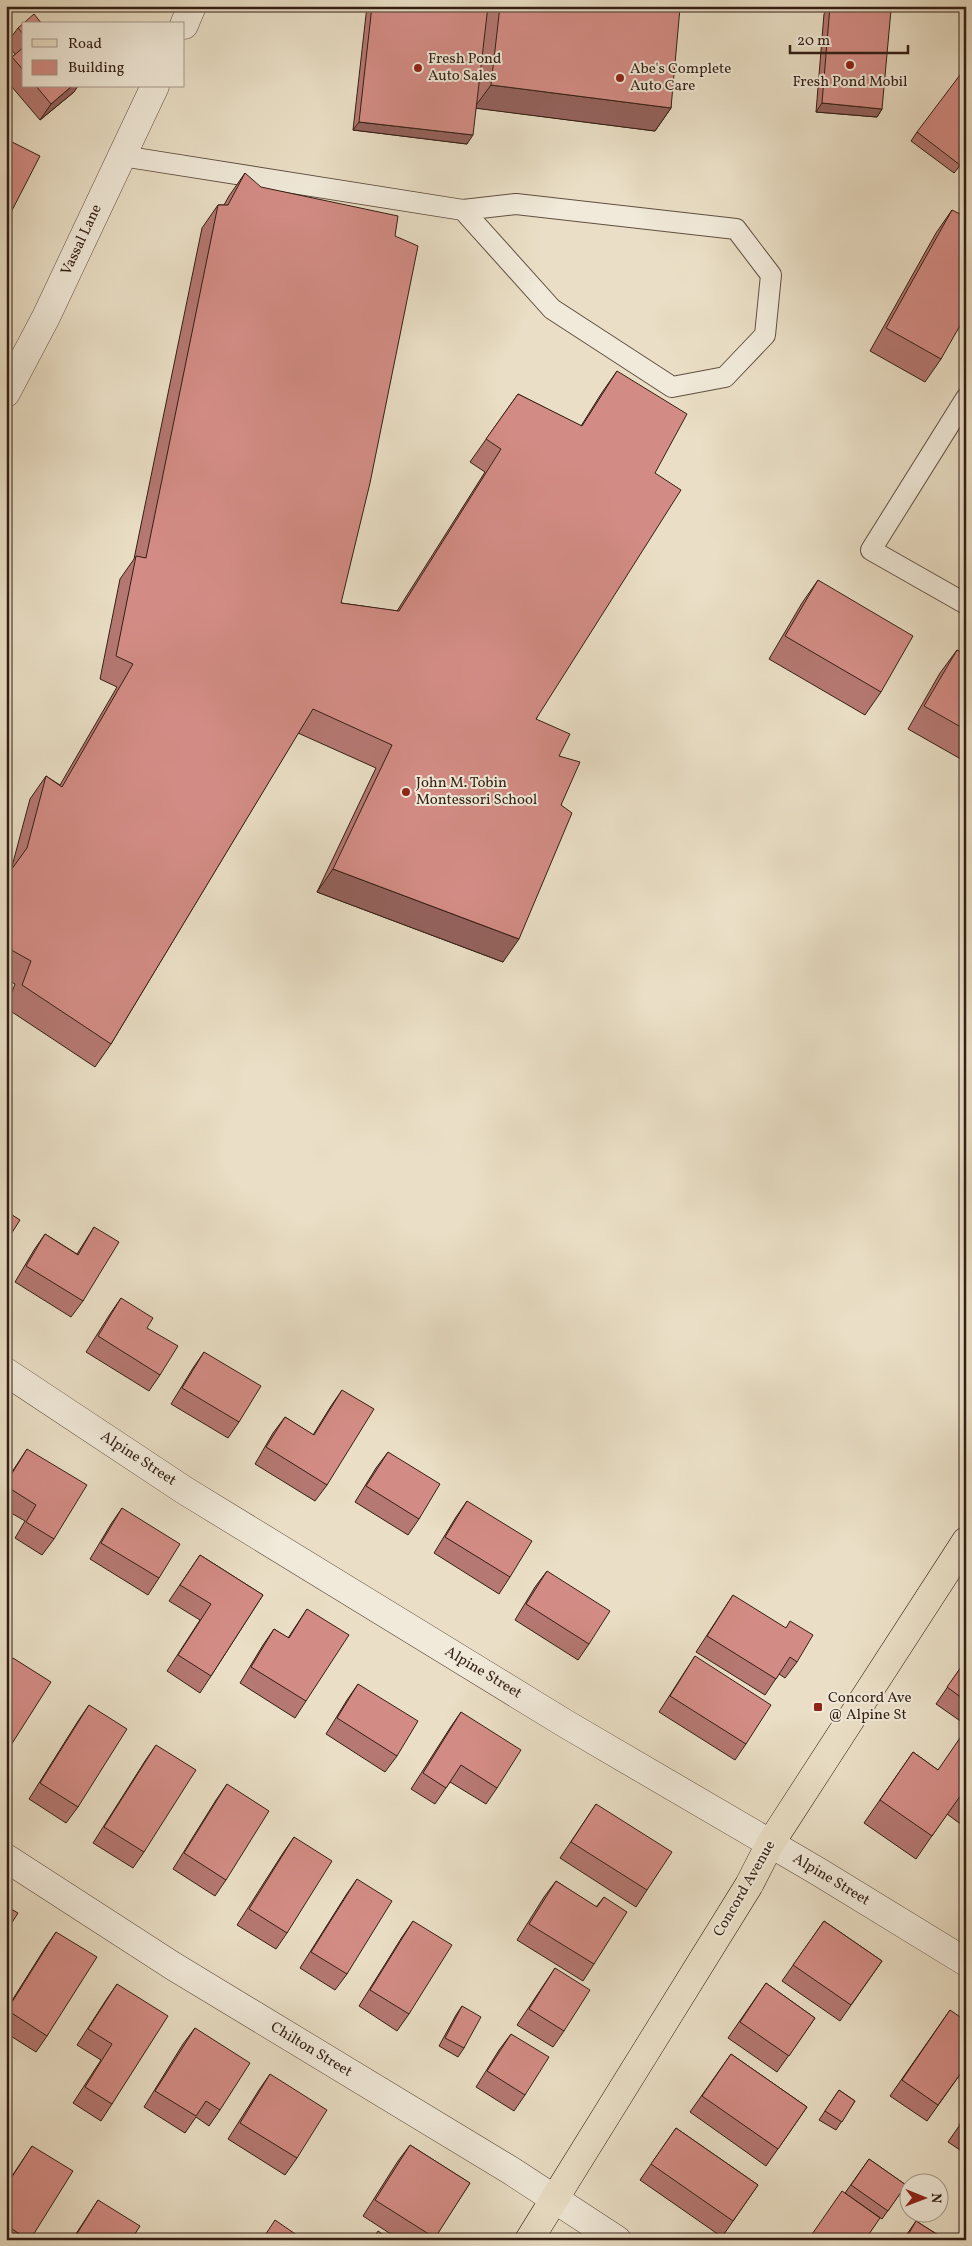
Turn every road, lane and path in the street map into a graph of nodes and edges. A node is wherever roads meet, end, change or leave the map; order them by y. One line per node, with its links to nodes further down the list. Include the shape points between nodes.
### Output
1 (192, 6): 2 (street)
2 (185, 23)
3 (154, 88): 4 (street, Vassal Lane)
4 (122, 156): 5 (lane); 6 (street, Vassal Lane, via 46,317)
5 (463, 210): 5 (lane, via 552,309 672,387 725,377 764,335 772,275 736,229 516,204)
6 (6, 393)
7 (966, 398): 8 (lane, via 871,550)
8 (966, 604)
9 (6, 1372): 11 (street, Alpine Street, via 184,1490 566,1724)
10 (966, 1541): 11 (main road, Concord Avenue)
11 (770, 1844): 13 (street, Alpine Street); 14 (main road, Concord Avenue)
12 (6, 1858): 14 (street, Chilton Street, via 173,1966 510,2170)
13 (966, 1962)
14 (554, 2200): 15 (main road, Concord Avenue); 16 (street, Chilton Street)
15 (528, 2240)
16 (617, 2240)

